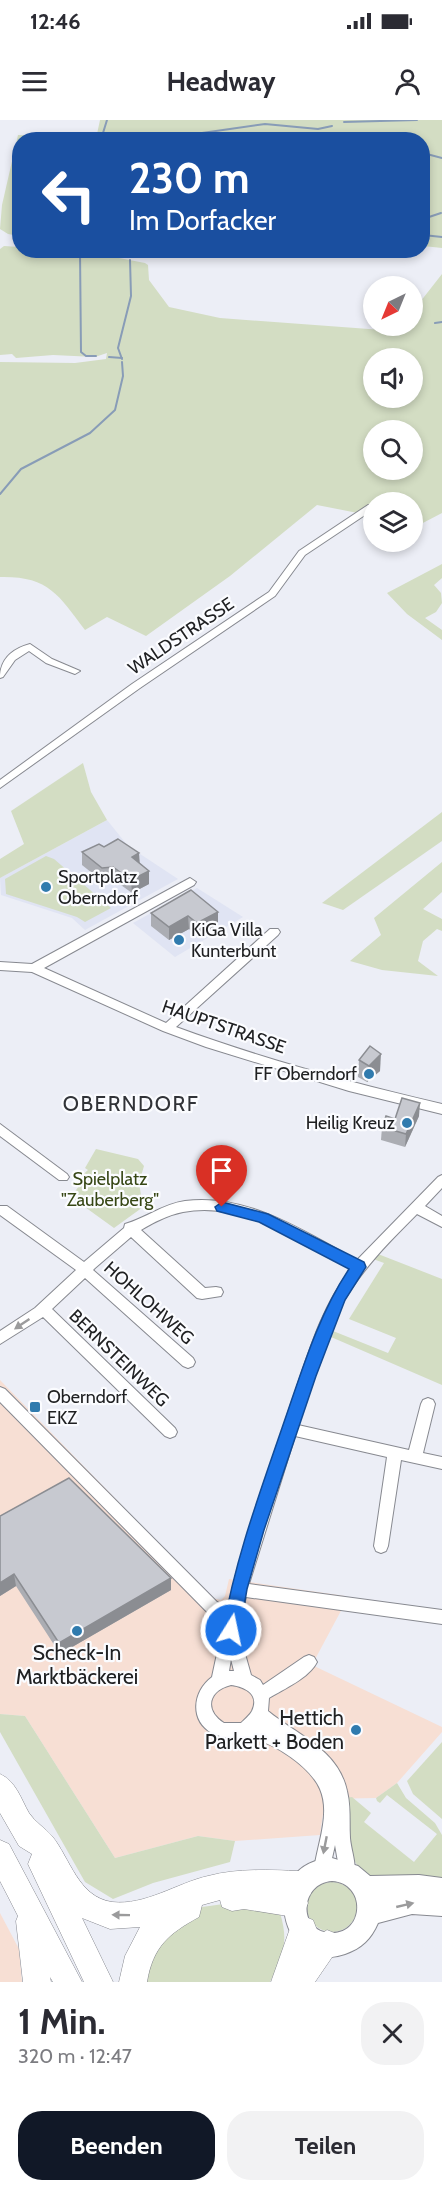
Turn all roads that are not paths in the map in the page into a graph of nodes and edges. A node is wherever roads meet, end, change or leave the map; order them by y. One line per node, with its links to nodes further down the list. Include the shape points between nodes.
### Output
1 (363, 512): 4 (street, WALDSTRASSE, via 302,553 272,594)
2 (75, 671): 3 (street, via 49,661 30,647 6,662)
3 (0, 675)
4 (0, 784)
5 (190, 882): 8 (street)
6 (274, 932): 9 (street)
7 (0, 966): 8 (street, HAUPTSTRASSE)
8 (34, 968): 9 (street, HAUPTSTRASSE)
9 (167, 1028): 10 (street, HAUPTSTRASSE, via 349,1087)
10 (442, 1109)
11 (0, 1129): 12 (street)
12 (63, 1177)
13 (442, 1180): 14 (street)
14 (416, 1207): 16 (street); 18 (street)
15 (2, 1210): 19 (street, HOHLOHWEG)
16 (442, 1222)
17 (130, 1228): 18 (street, via 158,1212 200,1204 245,1211); 19 (street); 20 (street, via 202,1294)
18 (358, 1267): 26 (street, via 328,1321)
19 (85, 1270): 21 (street); 23 (street, HOHLOHWEG)
20 (216, 1292)
21 (44, 1309): 22 (street, one-way to 22); 27 (street, BERNSTEINWEG)
22 (0, 1338)
23 (188, 1362)
24 (0, 1393): 34 (street)
25 (428, 1404): 29 (street)
26 (290, 1429): 28 (street); 32 (street)
27 (170, 1432)
28 (395, 1452): 29 (street); 31 (street)
29 (415, 1456): 30 (street)
30 (442, 1463)
31 (381, 1546)
32 (239, 1589): 33 (street); 34 (street)
33 (442, 1617)
34 (232, 1624): 36 (street); 37 (street)
35 (309, 1662): 38 (street)
36 (243, 1679): 37 (street); 38 (street)
37 (219, 1680): 40 (street, via 206,1693 206,1716 222,1730)
38 (260, 1695): 39 (street)
39 (260, 1714): 40 (street); 44 (street, via 279,1731 317,1754 336,1781 343,1799)
40 (246, 1730): 45 (street, one-way to 45, via 306,1758 324,1778 332,1798 332,1815)
41 (0, 1787): 42 (highway)
42 (22, 1826): 45 (highway, one-way to 42, via 238,1884 207,1889 148,1913 120,1917 95,1912 75,1897 42,1845); 55 (highway)
43 (0, 1853): 48 (highway)
44 (347, 1873): 45 (main road); 46 (main road)
45 (306, 1886): 51 (main road, via 295,1913); 56 (highway, via 197,1903 156,1928 141,1951)
46 (364, 1888): 47 (main road); 50 (main road)
47 (442, 1889)
48 (26, 1901): 53 (highway); 54 (highway)
49 (442, 1904): 50 (main road, one-way to 49, via 412,1902)
50 (369, 1914): 52 (main road, via 366,1926 350,1941)
51 (303, 1930): 52 (main road); 57 (highway)
52 (327, 1944): 58 (highway)
53 (37, 1982)
54 (68, 1982)
55 (99, 1982)
56 (133, 1982)
57 (285, 1982)
58 (298, 1982)

